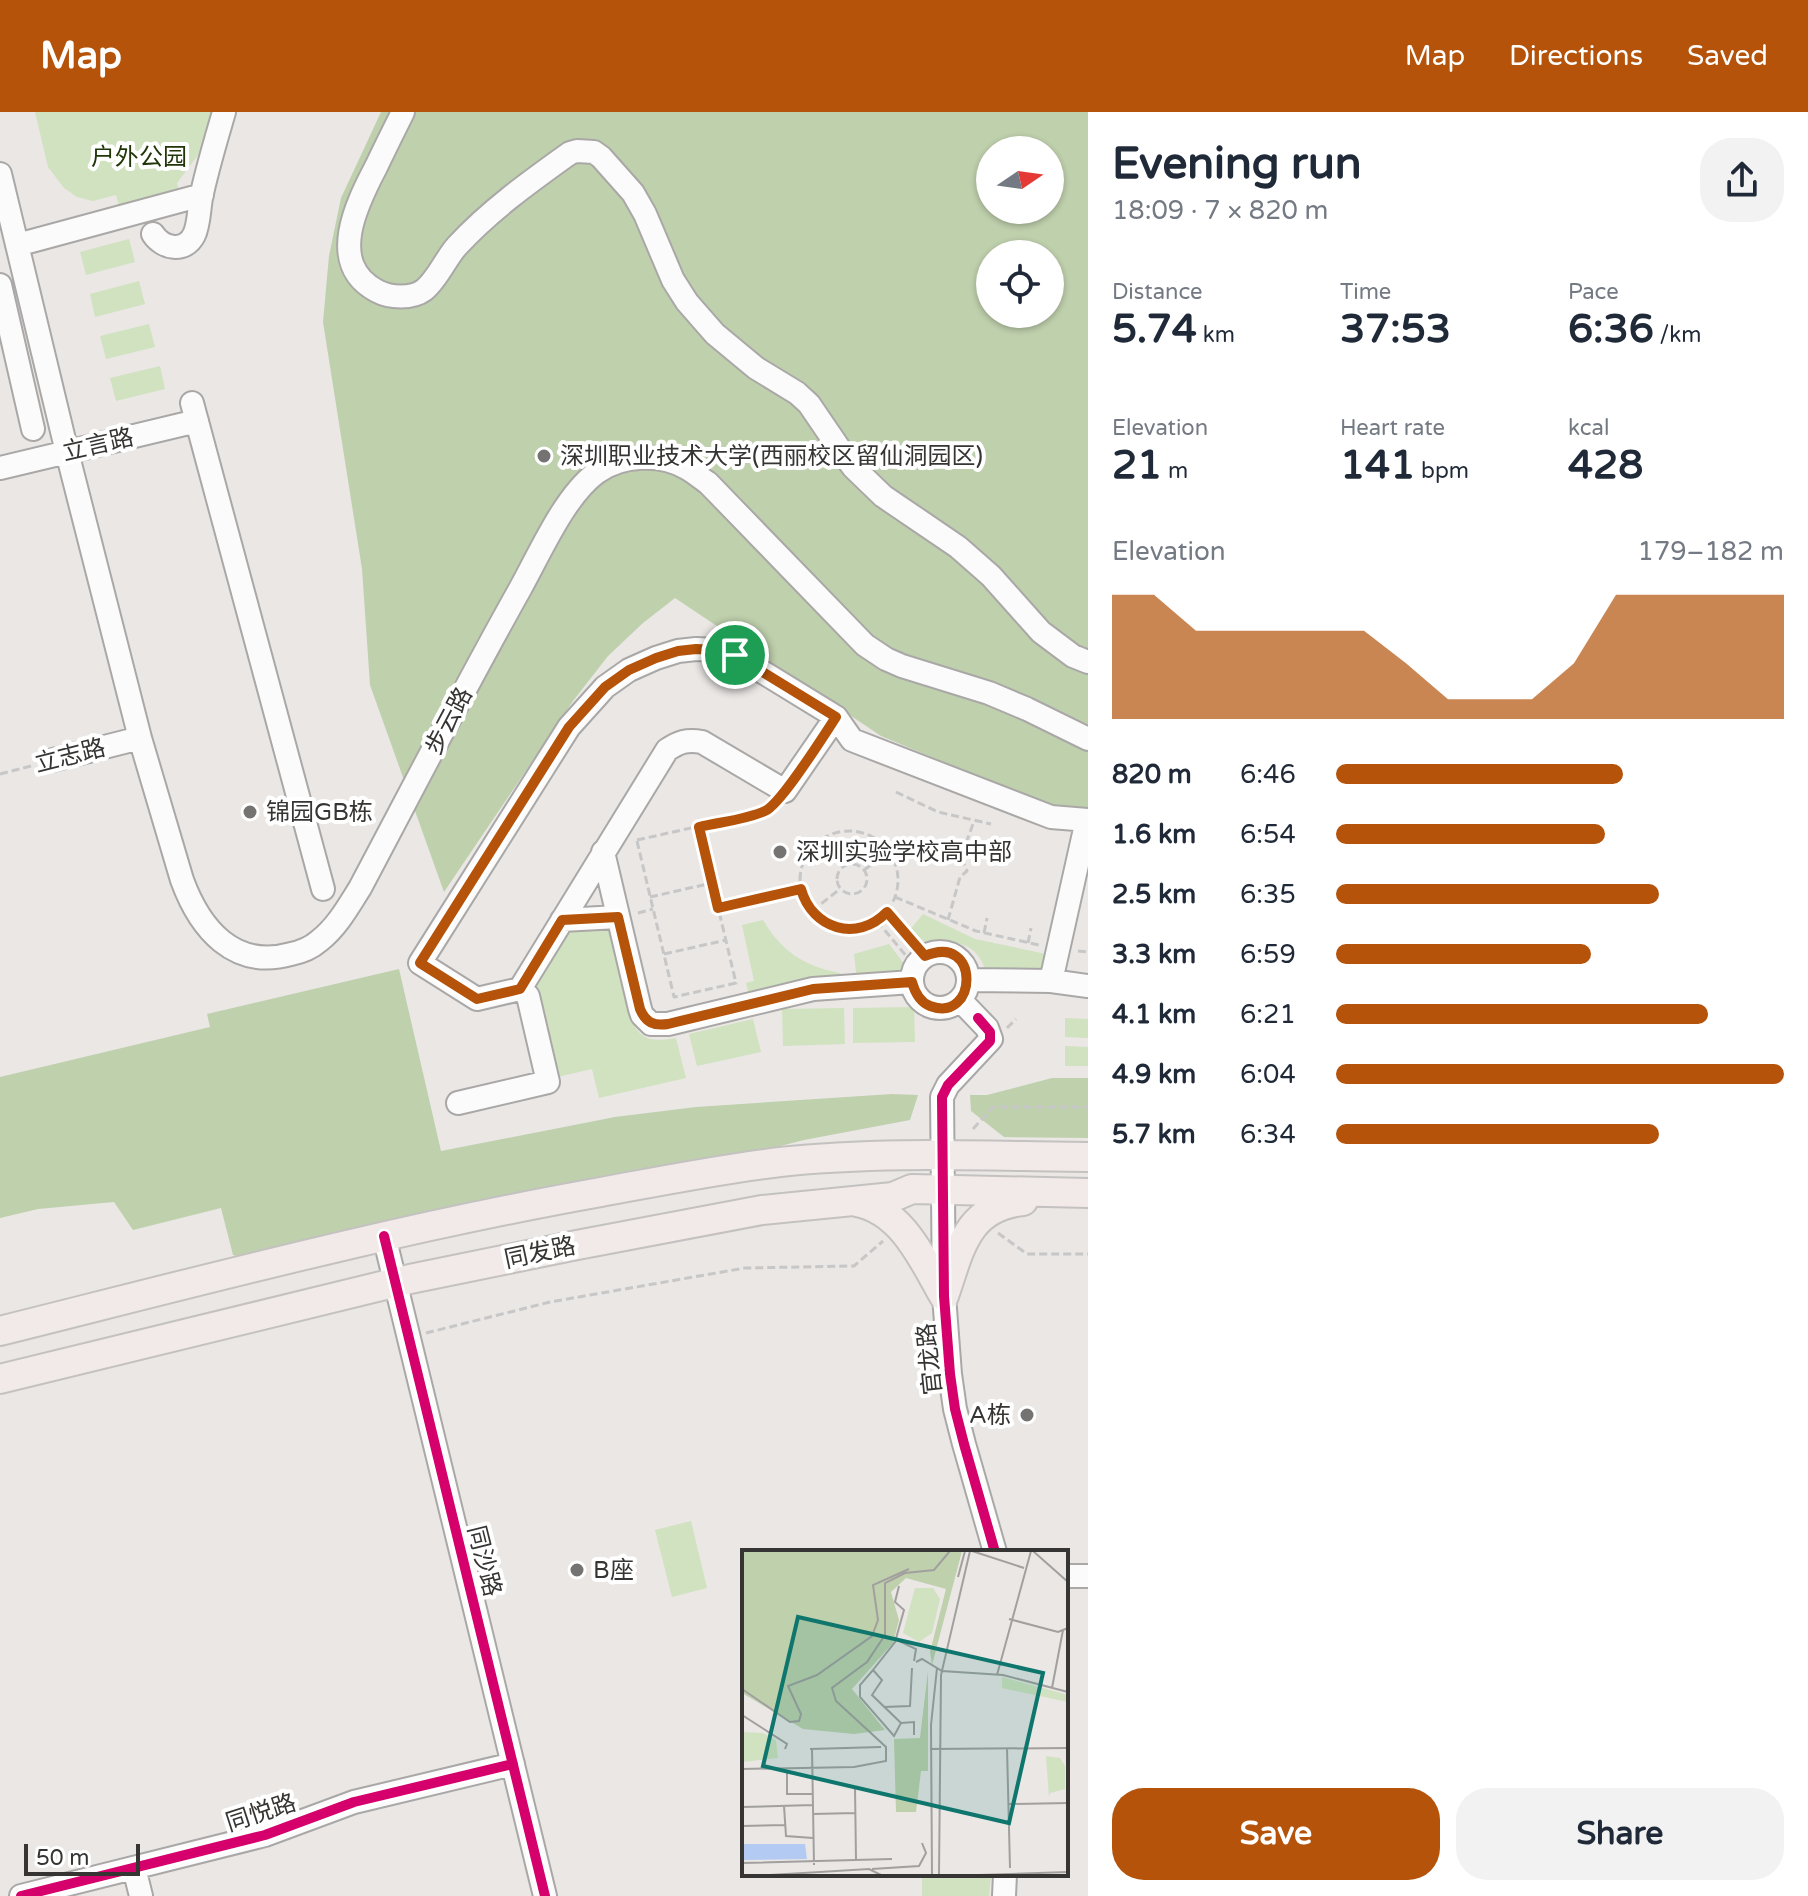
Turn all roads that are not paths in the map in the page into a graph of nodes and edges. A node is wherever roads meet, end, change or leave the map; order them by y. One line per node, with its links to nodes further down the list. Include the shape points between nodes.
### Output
1 (224, 112): 4 (street)
2 (403, 112): 11 (street, via 351,224 351,257 371,288 404,296 423,290 487,216 570,153 594,152 633,193 673,280 715,334 809,404 853,467 883,496 958,547 1041,632)
3 (0, 174): 6 (street, 步云路)
4 (202, 195): 5 (street, via 190,241 167,247); 6 (street)
5 (153, 234)
6 (17, 245): 9 (street, 步云路)
7 (0, 285): 8 (street)
8 (33, 429)
9 (67, 452): 10 (street, 立言路); 13 (street, 步云路); 18 (street, 立言路, via 194,412)
10 (0, 468)
11 (1088, 662)
12 (836, 717): 16 (street, via 852,740 1051,817); 17 (street, via 785,791 702,742 679,743 667,750); 24 (street, via 756,666 719,650 687,650 656,658 605,687 569,727 420,963 477,999)
13 (140, 738): 14 (street, 步云路, via 182,880 202,922 230,948 263,958 317,944 360,888 565,508 596,473 612,464 648,458 668,460 708,483 865,645 886,659 989,693); 15 (street, 立志路)
14 (1088, 739)
15 (53, 760)
16 (1087, 820): 22 (street)
17 (603, 852): 19 (street); 20 (street)
18 (323, 889)
19 (618, 917): 20 (street); 21 (street, via 640,1009 656,1025)
20 (562, 920): 24 (street)
21 (918, 968): 25 (street, via 933,953 950,954 967,972); 25 (street, via 914,991 927,1005 944,1008)
22 (1051, 981): 23 (street); 25 (street)
23 (1088, 986)
24 (520, 989): 26 (street, via 528,996 548,1082)
25 (964, 990): 27 (street, 官龙路, via 991,1039 943,1093)
26 (458, 1103)
27 (942, 1156): 28 (main road, 同发路); 29 (street, 官龙路); 32 (main road, 同发路, via 830,1158 745,1167)
28 (1088, 1157)
29 (942, 1190): 30 (main road, 同发路); 31 (main road, 同发路, via 912,1189 893,1197); 34 (street, 官龙路)
30 (1080, 1193): 34 (main road, via 999,1205 980,1217 965,1236)
31 (849, 1201): 33 (main road, 同发路, via 695,1221); 34 (main road, via 871,1206 898,1225)
32 (384, 1236): 33 (street, 同沙路); 35 (main road, 同发路)
33 (396, 1283): 36 (main road, 同发路); 38 (street, 同沙路)
34 (944, 1296): 37 (street, 官龙路, via 955,1409)
35 (0, 1331)
36 (0, 1379)
37 (994, 1550)
38 (513, 1764): 39 (street, 同悦路, via 354,1802 265,1835); 43 (street, 同沙路)
39 (134, 1868): 41 (street, 同悦路); 42 (street)
40 (1005, 1876): 44 (street)
41 (21, 1896)
42 (141, 1896)
43 (545, 1896)
44 (1004, 1896)

